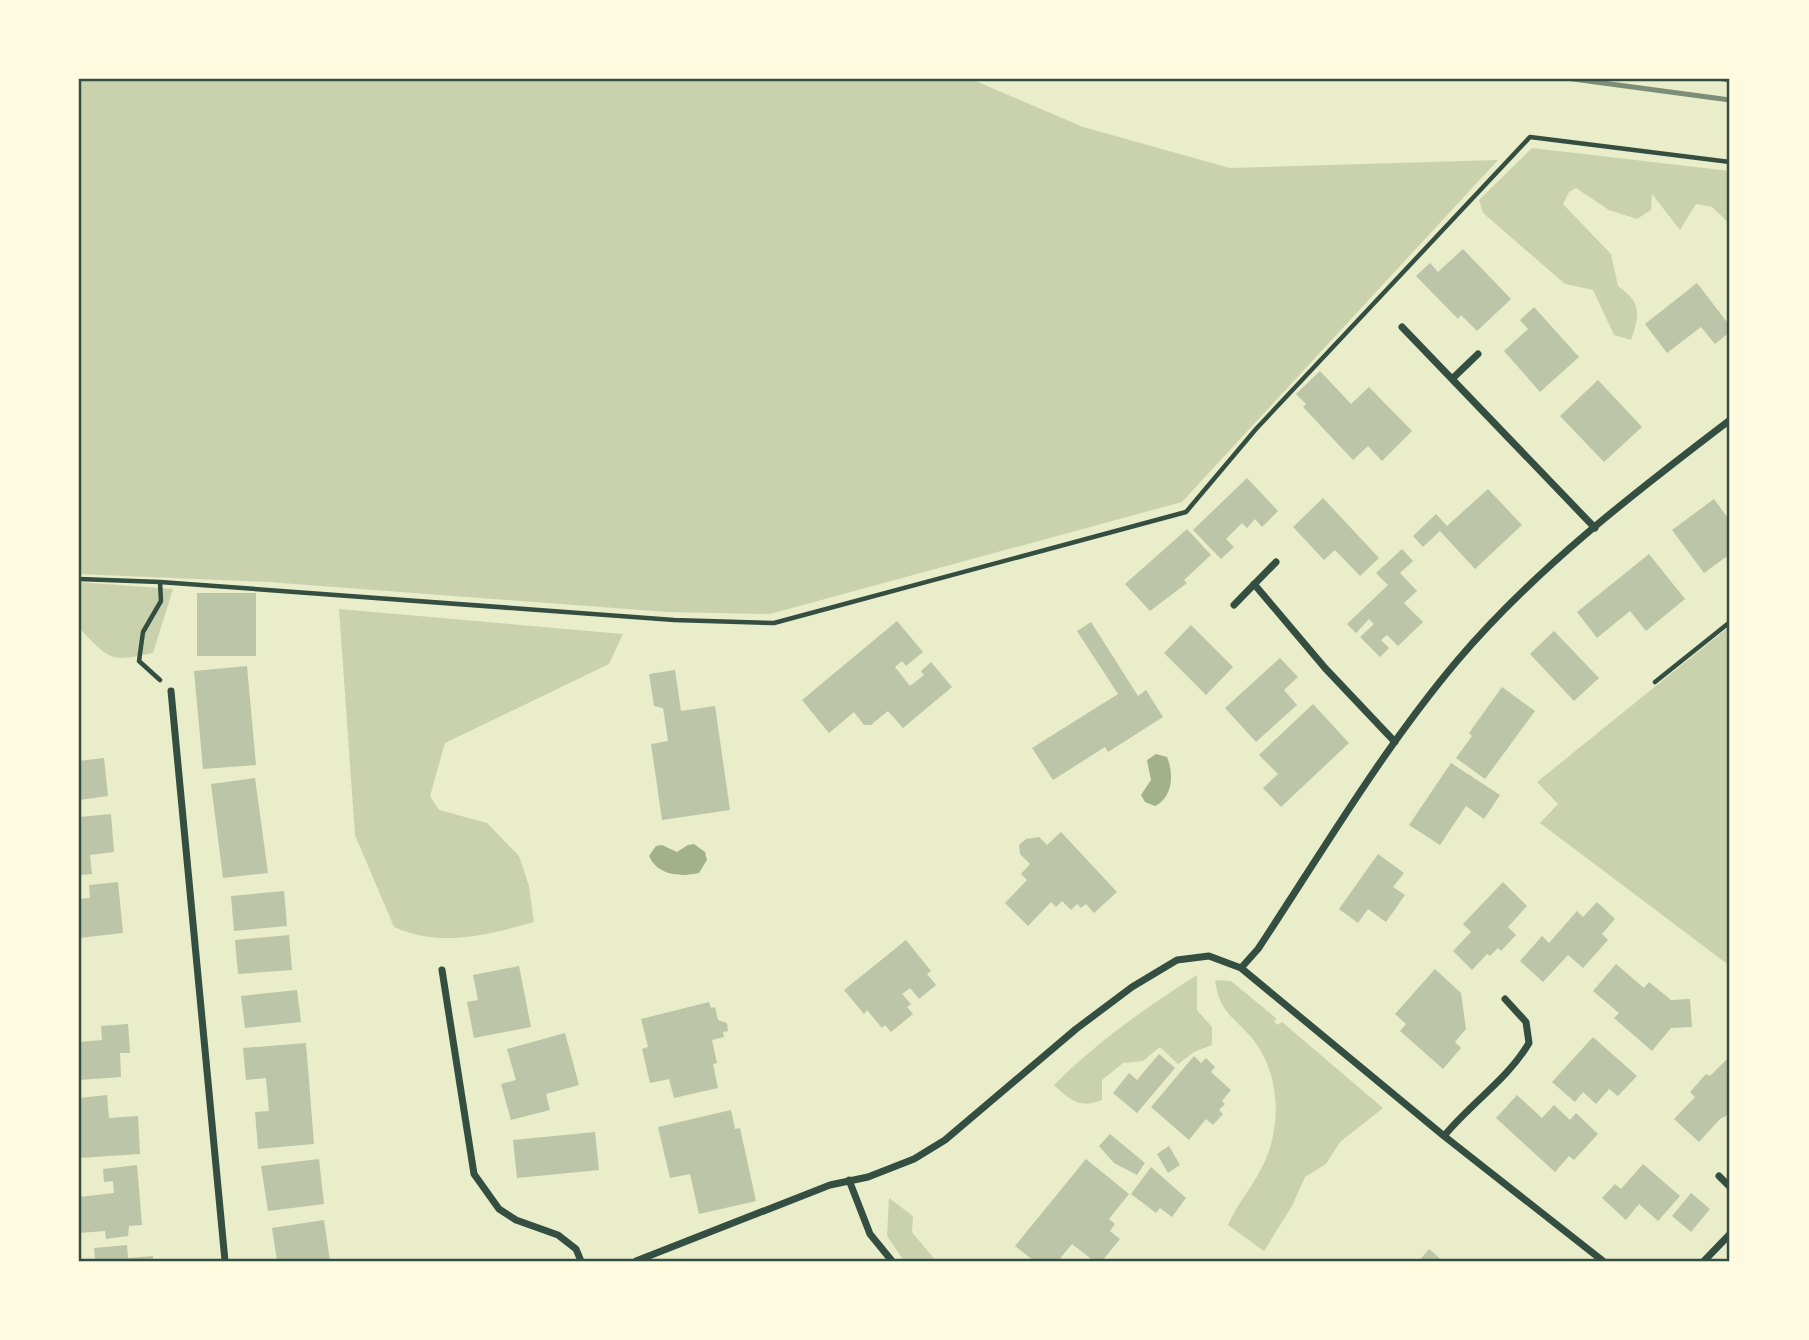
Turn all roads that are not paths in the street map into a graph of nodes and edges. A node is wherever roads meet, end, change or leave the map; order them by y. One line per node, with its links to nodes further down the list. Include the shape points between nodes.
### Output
1 (1402, 327): 3 (street)
2 (1478, 354): 3 (street)
3 (1452, 379): 5 (street)
4 (1730, 420): 5 (street)
5 (1595, 528): 10 (street, via 1509,604 1456,662)
6 (1276, 562): 7 (street)
7 (1254, 584): 8 (street); 10 (street)
8 (1234, 605)
9 (171, 691): 19 (street)
10 (1395, 742): 11 (street)
11 (1241, 968): 14 (street); 16 (street, via 1209,956 1177,960 1076,1029 933,1148 868,1177)
12 (442, 970): 20 (street, via 474,1174 499,1209 558,1235 576,1249)
13 (1505, 999): 14 (street, via 1525,1022 1529,1043 1514,1068)
14 (1444, 1136): 23 (street)
15 (1719, 1176): 17 (street)
16 (849, 1180): 21 (street); 22 (street, via 870,1234)
17 (1730, 1187)
18 (1730, 1234): 24 (street)
19 (225, 1261)
20 (581, 1261)
21 (636, 1261)
22 (892, 1261)
23 (1603, 1261)
24 (1704, 1261)

